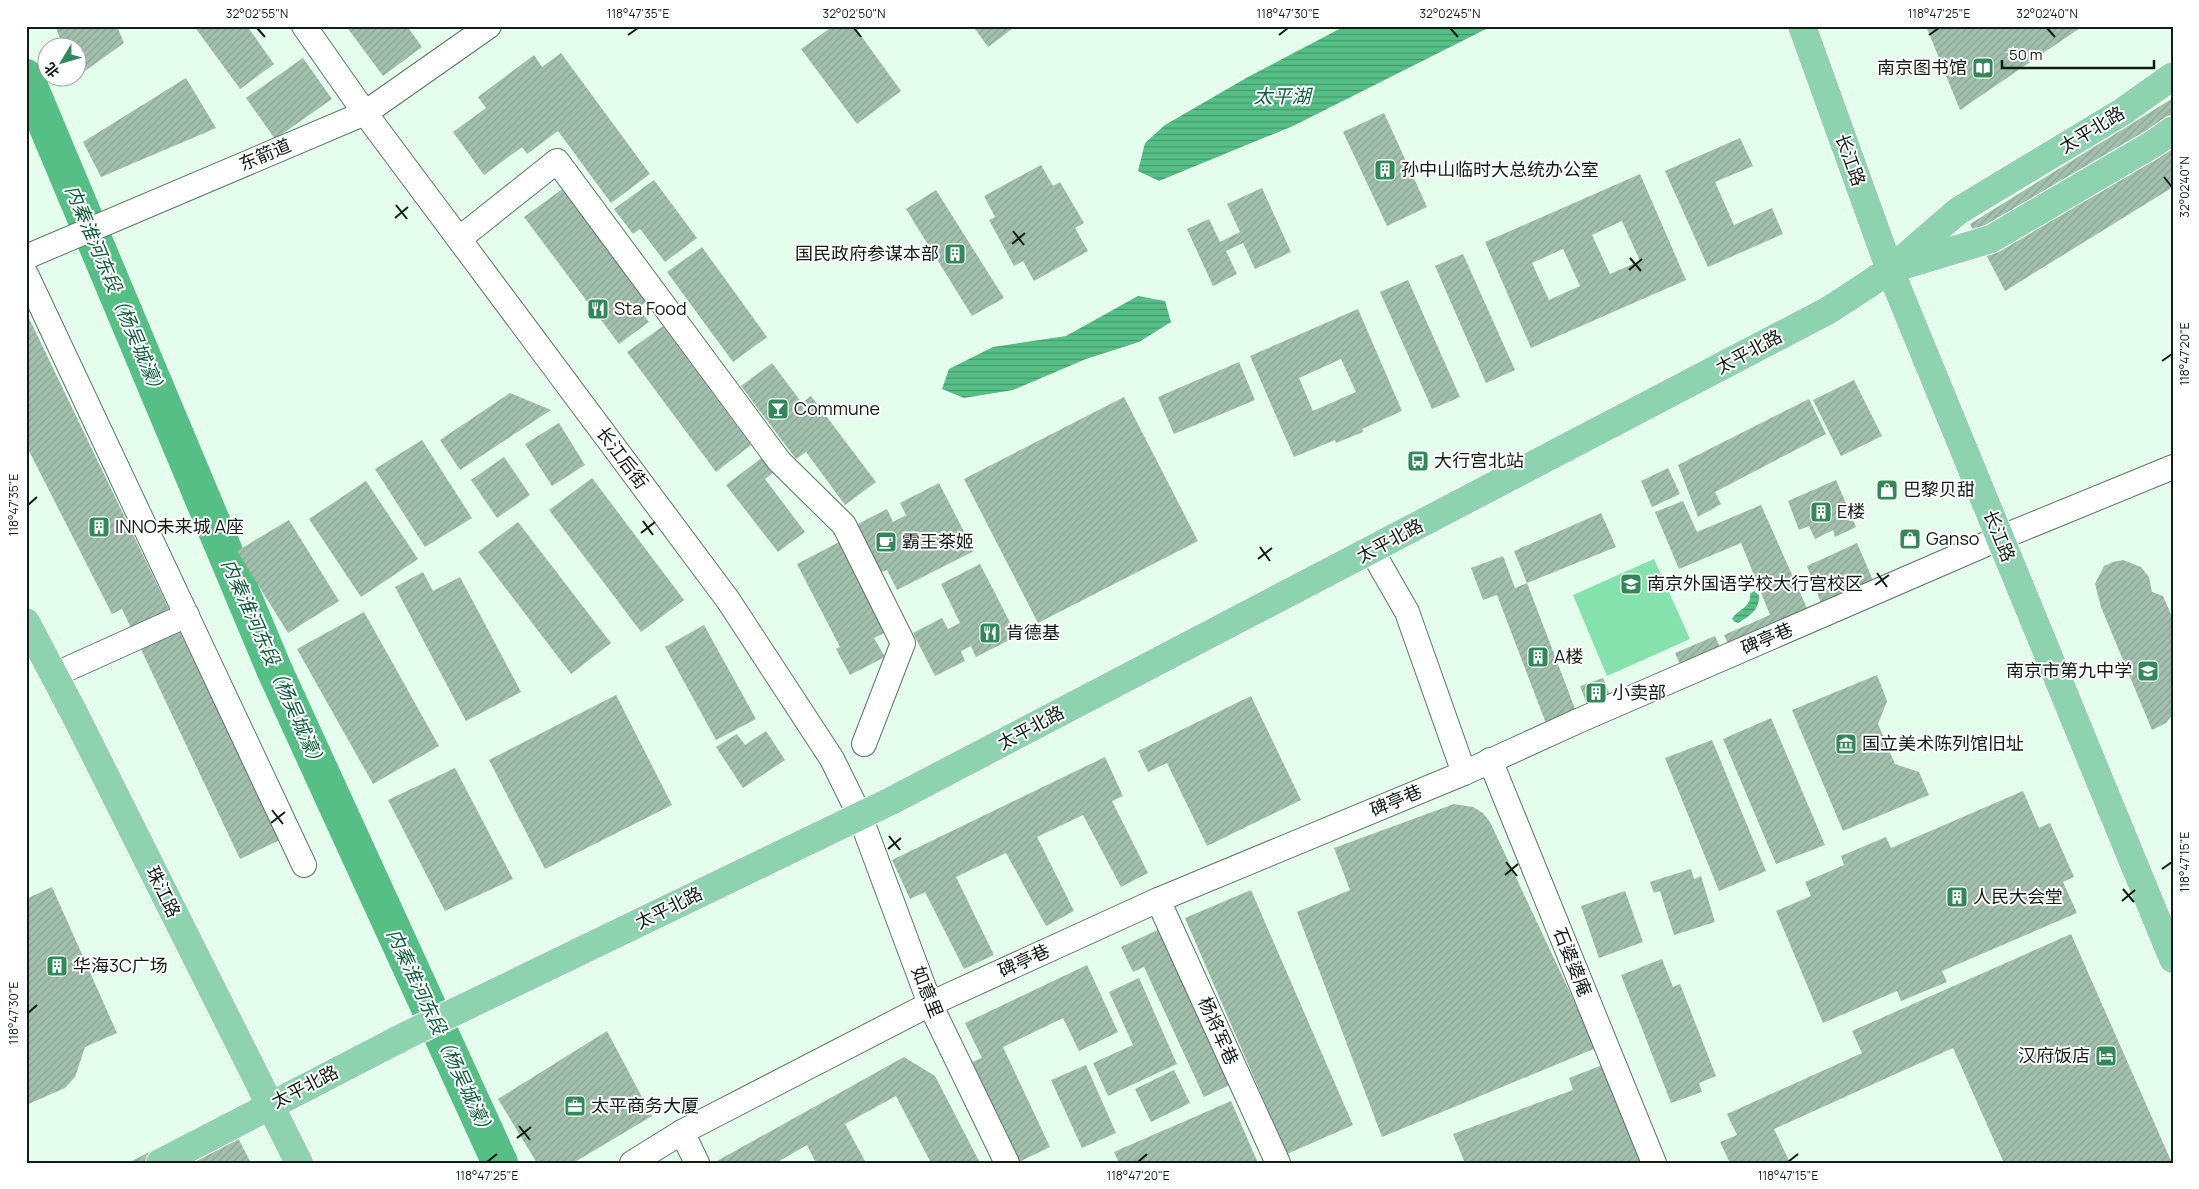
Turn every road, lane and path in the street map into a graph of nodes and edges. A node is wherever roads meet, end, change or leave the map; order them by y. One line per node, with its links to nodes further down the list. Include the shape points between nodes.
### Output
1 (304, 26): 5 (street, 长江后街)
2 (489, 26): 5 (street, 东箭道)
3 (1802, 26): 9 (main road, 长江路)
4 (2173, 76): 9 (main road, 太平北路, via 2122,112 1958,211)
5 (365, 113): 7 (street, 长江后街); 8 (street, 东箭道)
6 (2173, 130): 9 (main road, 太平北路, via 1991,239)
7 (459, 239): 17 (street, via 557,161 779,461 844,525 903,643); 20 (street, 长江后街, via 728,600 832,759)
8 (26, 257)
9 (1890, 270): 12 (main road, 长江路); 13 (main road, 太平北路, via 1829,310)
10 (26, 274): 14 (street)
11 (2173, 467): 12 (street, 碑亭巷)
12 (2000, 538): 18 (street, 碑亭巷); 23 (main road, 长江路)
13 (1372, 551): 19 (street, via 1407,612); 20 (main road, 太平北路)
14 (187, 615): 16 (street); 21 (street)
15 (26, 622): 16 (main road, 珠江路)
16 (54, 675): 25 (main road, 珠江路)
17 (864, 744)
18 (1490, 760): 19 (street, 碑亭巷); 33 (street, 石婆婆庵)
19 (1464, 773): 22 (street, 碑亭巷)
20 (860, 816): 24 (street, 如意里); 25 (main road, 太平北路, via 407,1035)
21 (304, 865)
22 (1158, 900): 24 (street, 碑亭巷); 32 (street, 杨将军巷)
23 (2173, 959)
24 (930, 1004): 26 (street, 碑亭巷); 31 (street, 如意里)
25 (269, 1106): 27 (main road, 太平北路); 28 (main road, 珠江路)
26 (682, 1132): 29 (street, 碑亭巷); 30 (street)
27 (160, 1163)
28 (299, 1163)
29 (632, 1163)
30 (697, 1163)
31 (1007, 1163)
32 (1278, 1163)
33 (1654, 1163)

